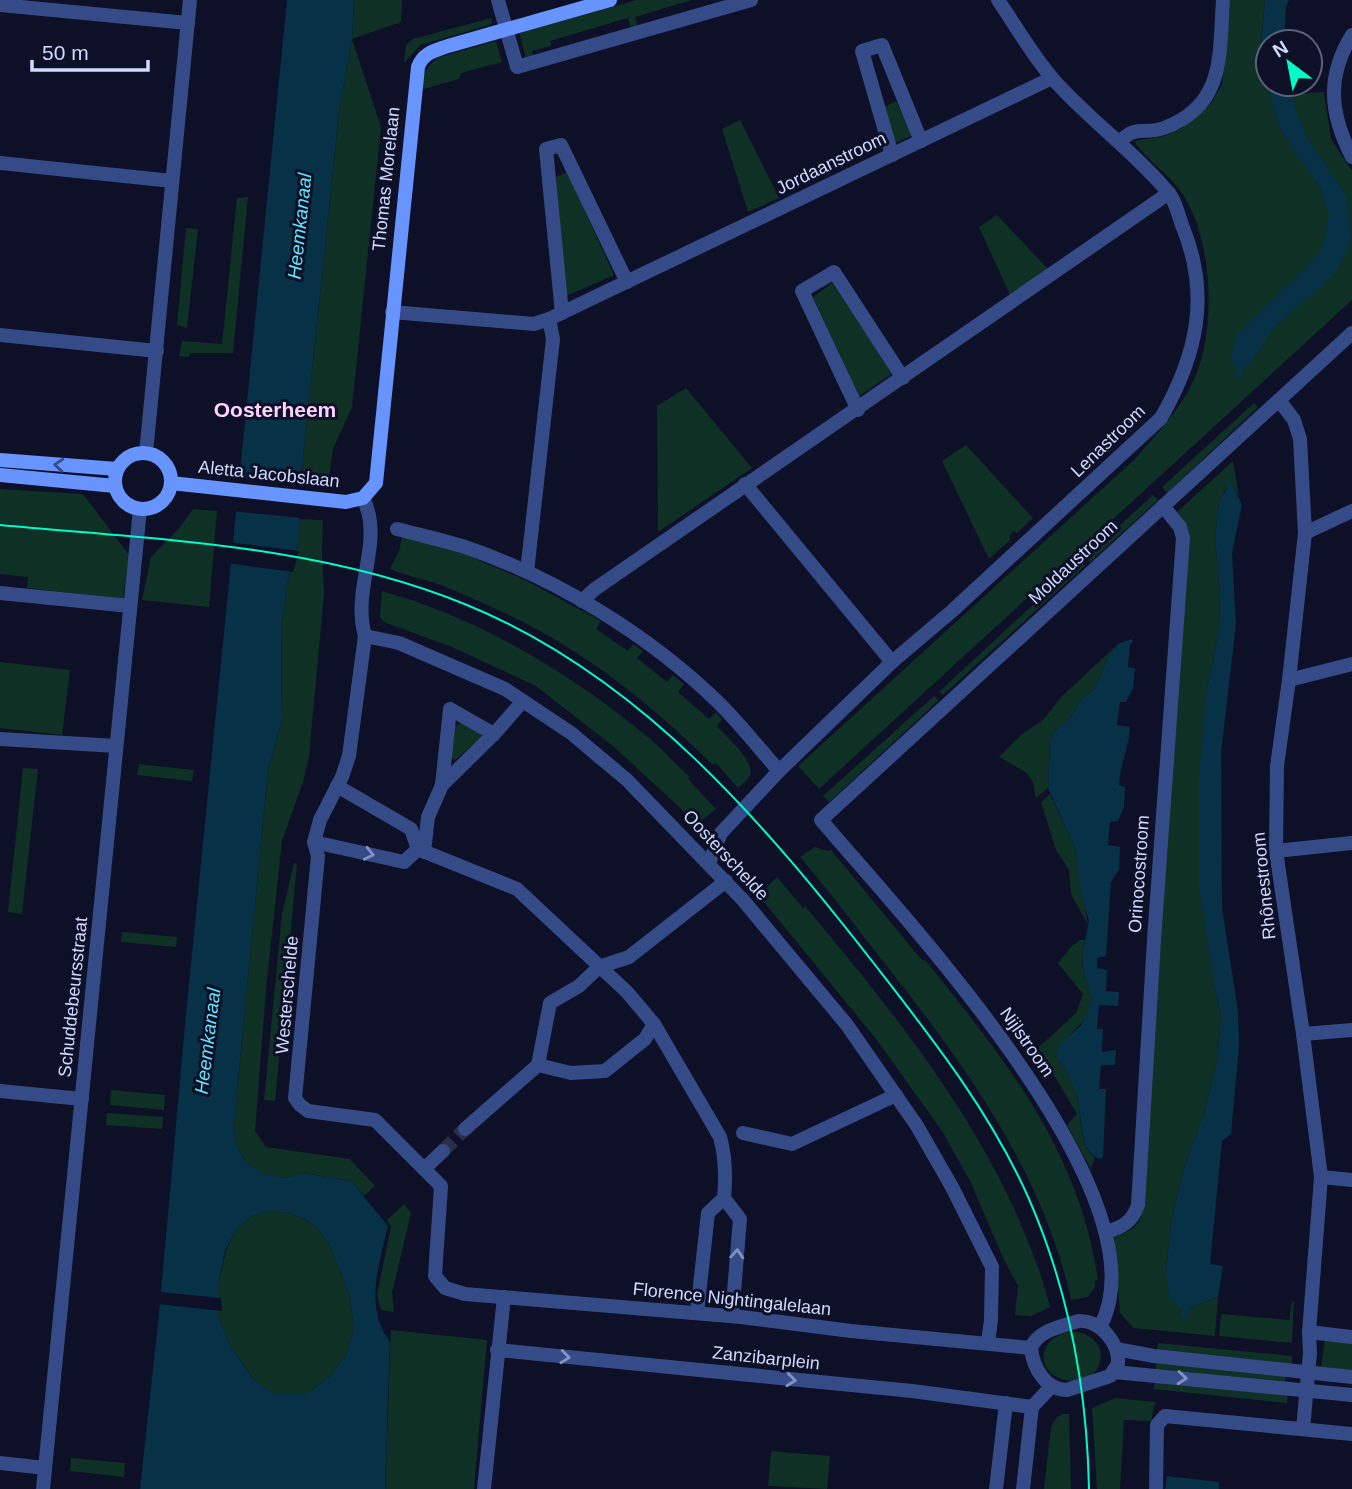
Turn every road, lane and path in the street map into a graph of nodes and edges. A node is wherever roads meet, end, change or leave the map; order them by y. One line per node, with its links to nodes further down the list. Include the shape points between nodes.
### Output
1 (190, 0): 8 (street)
2 (498, 0): 9 (street)
3 (610, 0): 9 (street, Thomas Morelaan)
4 (751, 0): 9 (street, via 517,68)
5 (998, 0): 11 (street, Lenastroom)
6 (1223, 0): 13 (street, via 1218,73 1210,93 1181,121 1161,130 1134,131)
7 (0, 5): 8 (street)
8 (188, 23): 17 (street)
9 (506, 30): 20 (street, Thomas Morelaan, via 430,52 421,59)
10 (1352, 35): 15 (street, via 1333,87 1339,124)
11 (1052, 78): 12 (street, Jordaanstroom); 13 (street, Lenastroom)
12 (921, 141): 14 (street, Jordaanstroom); 14 (street, via 882,45 862,51)
13 (1120, 142): 18 (street, Lenastroom)
14 (892, 155): 19 (street, Jordaanstroom)
15 (1352, 157)
16 (0, 163): 17 (street)
17 (172, 181): 24 (street)
18 (1170, 193): 25 (street); 46 (street, Lenastroom, via 1190,243 1198,296 1189,360 1161,418)
19 (627, 282): 21 (street, Jordaanstroom); 21 (street, via 561,145 546,149)
20 (391, 312): 21 (street, Jordaanstroom, via 534,324); 35 (street, Thomas Morelaan, via 376,482)
21 (556, 316): 41 (street)
22 (1352, 333): 26 (street, Moldaustroom)
23 (0, 335): 24 (street)
24 (157, 351): 28 (street)
25 (904, 378): 27 (street); 27 (street, via 834,272 802,291)
26 (1279, 400): 36 (street, Moldaustroom); 40 (street, Rhônestroom, via 1294,420 1300,439)
27 (858, 410): 33 (street)
28 (146, 453): 30 (street, via 129,456); 32 (street, via 165,463)
29 (0, 460): 30 (street, one-way to 29)
30 (117, 469): 34 (street)
31 (0, 475): 34 (street)
32 (171, 483): 35 (street, Aletta Jacobslaan, via 345,502); 37 (street, via 163,500)
33 (745, 484): 43 (street); 46 (street)
34 (115, 486): 37 (street, via 121,499)
35 (363, 498): 45 (street, via 371,518 360,618)
36 (1163, 506): 56 (street, Moldaustroom); 78 (street, Orinocostroom, via 1183,538 1138,1205 1133,1218)
37 (140, 509): 44 (street, Schuddebeursstraat)
38 (1352, 511): 40 (street)
39 (397, 529): 41 (street, via 465,547)
40 (1305, 533): 48 (street, Rhônestroom)
41 (527, 572): 43 (street)
42 (0, 593): 44 (street)
43 (582, 601): 53 (street, via 634,634 719,703)
44 (130, 606): 52 (street, Schuddebeursstraat)
45 (365, 636): 49 (street, Oosterschelde, via 435,656); 55 (street, Westerschelde, via 349,756)
46 (892, 662): 53 (street, Lenastroom)
47 (1352, 664): 48 (street)
48 (1289, 680): 60 (street, Rhônestroom, via 1277,766)
49 (523, 701): 50 (street); 61 (street, Oosterschelde, via 571,733 627,780)
50 (494, 734): 54 (street); 54 (street, via 450,709)
51 (0, 739): 52 (street)
52 (116, 746): 70 (street, Schuddebeursstraat)
53 (779, 771): 61 (street, Lenastroom, via 725,828)
54 (442, 785): 59 (street, via 428,817)
55 (337, 786): 57 (street, Westerschelde); 59 (street, via 411,830)
56 (821, 820): 78 (street, Nijlstroom, via 961,984 1031,1078 1090,1186)
57 (314, 842): 59 (street, one-way to 59, via 404,862); 74 (street, Westerschelde, via 318,856 295,1098 308,1111 375,1120)
58 (1352, 843): 60 (street)
59 (421, 851): 63 (street, via 517,889)
60 (1276, 851): 66 (street, Rhônestroom)
61 (709, 863): 62 (street, Oosterschelde)
62 (726, 881): 63 (street, via 629,957); 69 (street, Oosterschelde, via 847,1025)
63 (599, 967): 64 (street); 67 (street, via 550,1003)
64 (654, 1024): 67 (street, via 645,1039 605,1071 571,1073); 77 (street, via 720,1137 726,1174)
65 (1352, 1030): 66 (street)
66 (1303, 1034): 75 (street, Rhônestroom)
67 (538, 1065): 71 (street)
68 (0, 1091): 70 (street)
69 (896, 1095): 72 (street, via 792,1144); 86 (street, Oosterschelde, via 952,1187 992,1267)
70 (82, 1099): 101 (street, Schuddebeursstraat)
71 (465, 1129)
72 (743, 1133)
73 (443, 1151): 74 (street)
74 (424, 1169): 79 (street, Westerschelde, via 441,1186)
75 (1321, 1177): 76 (street); 84 (street, Rhônestroom)
76 (1352, 1180)
77 (723, 1198): 81 (street, via 708,1213); 82 (street, one-way to 77, via 740,1219)
78 (1106, 1232): 83 (street, Nijlstroom, via 1111,1304)
79 (435, 1276): 80 (street, Florence Nightingalelaan, via 444,1288)
80 (504, 1297): 81 (street, Florence Nightingalelaan); 89 (street)
81 (696, 1313): 82 (street, Florence Nightingalelaan)
82 (733, 1316): 86 (street, Florence Nightingalelaan)
83 (1100, 1327): 87 (street, via 1078,1321 1037,1337); 88 (street)
84 (1309, 1332): 85 (street); 91 (street, Rhônestroom)
85 (1352, 1337)
86 (988, 1343): 87 (street, Florence Nightingalelaan)
87 (1031, 1348): 93 (street)
88 (1116, 1349): 90 (street, via 1119,1359); 91 (street)
89 (497, 1350): 96 (street, Zanzibarplein, one-way to 96); 103 (street)
90 (1114, 1372): 93 (street, via 1067,1390); 94 (street, one-way to 94)
91 (1308, 1373): 92 (street); 94 (street, Rhônestroom)
92 (1352, 1377)
93 (1051, 1387): 97 (street)
94 (1307, 1391): 95 (street); 98 (street, Rhônestroom)
95 (1352, 1395)
96 (1006, 1402): 97 (street, Zanzibarplein); 104 (street)
97 (1032, 1407): 105 (street)
98 (1303, 1429): 99 (street); 106 (street, via 1165,1416 1157,1425)
99 (1352, 1434)
100 (0, 1463): 101 (street)
101 (45, 1468): 102 (street, Schuddebeursstraat)
102 (43, 1489)
103 (484, 1489)
104 (996, 1489)
105 (1023, 1489)
106 (1156, 1489)

